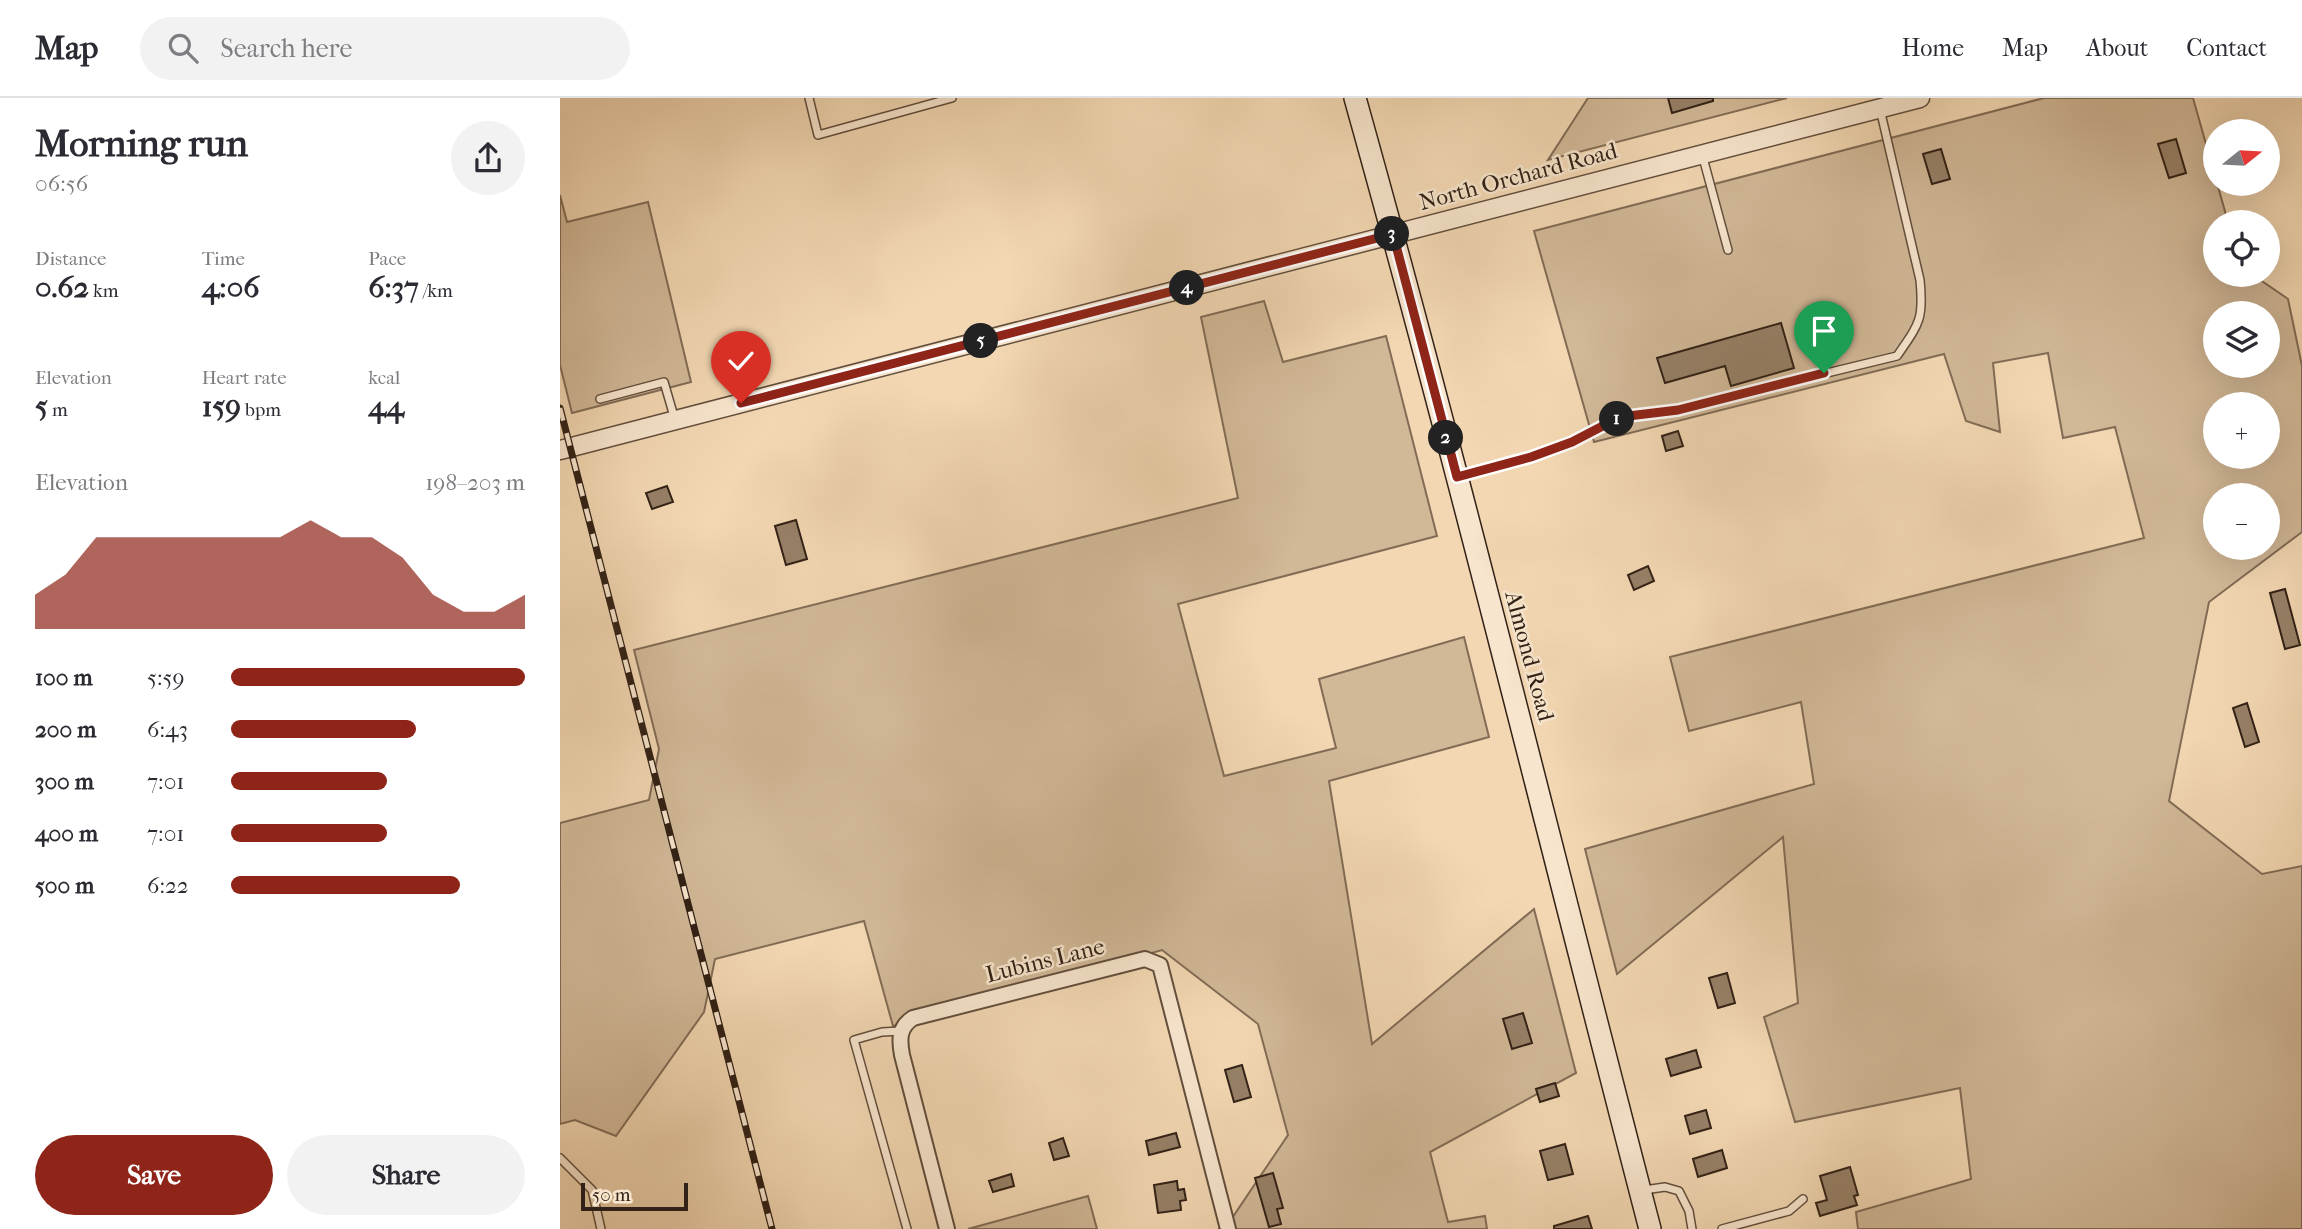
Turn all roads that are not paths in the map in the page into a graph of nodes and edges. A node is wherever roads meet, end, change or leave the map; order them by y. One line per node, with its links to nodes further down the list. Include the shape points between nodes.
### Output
1 (809, 98): 6 (lane, via 818,135)
2 (917, 98): 6 (lane)
3 (952, 98): 6 (lane)
4 (1355, 98): 9 (main road, Almond Road)
5 (1920, 98): 7 (street, North Orchard Road)
6 (919, 107)
7 (1880, 108): 8 (street, North Orchard Road); 14 (lane, via 1922,304 1918,327 1897,356 1678,410 1620,417 1572,442)
8 (1702, 154): 9 (street, North Orchard Road); 10 (lane)
9 (1393, 234): 12 (street, North Orchard Road); 14 (main road, Almond Road)
10 (1728, 250)
11 (600, 399): 12 (lane, via 664,382)
12 (675, 420): 13 (street, North Orchard Road)
13 (560, 450)
14 (1457, 477): 17 (main road, Almond Road)
15 (901, 1031): 19 (street, via 899,1042); 21 (lane, via 854,1040); 22 (street, Lubins Lane, via 913,1018 1145,959 1160,965)
16 (560, 1158): 20 (lane, via 592,1190)
17 (1639, 1190): 23 (main road, Almond Road); 24 (lane, via 1665,1187 1679,1191)
18 (1803, 1199): 25 (lane, via 1789,1211)
19 (944, 1228)
20 (601, 1229)
21 (907, 1229)
22 (1228, 1229)
23 (1650, 1229)
24 (1692, 1229)
25 (1722, 1229)

